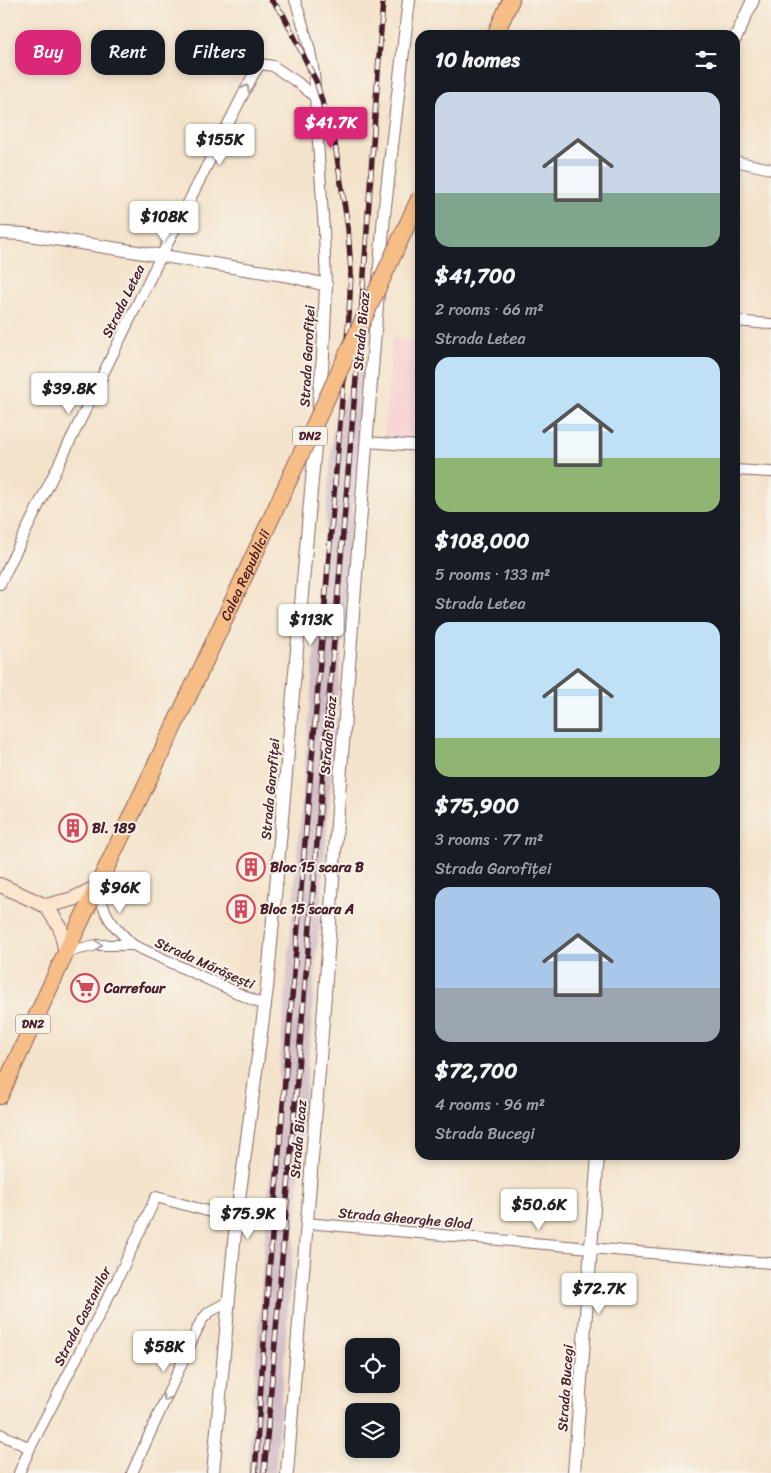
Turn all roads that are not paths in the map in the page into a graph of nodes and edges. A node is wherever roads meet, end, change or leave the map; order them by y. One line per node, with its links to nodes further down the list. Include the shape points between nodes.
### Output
1 (295, 0): 7 (street, via 308,40 316,81)
2 (408, 0): 16 (street, Strada Bicaz, via 384,215)
3 (754, 0): 6 (street)
4 (510, 3): 5 (main road)
5 (497, 30)
6 (739, 30)
7 (315, 97): 12 (street, Strada Letea, one-way to 7, via 260,64 273,66); 13 (street)
8 (740, 163): 9 (street)
9 (771, 169)
10 (415, 208): 22 (main road, Calea Republicii / DN2, bridge)
11 (0, 233): 12 (street)
12 (161, 257): 13 (street, via 290,276); 20 (street, Strada Letea)
13 (326, 285): 26 (street, Strada Garofiței, via 323,356)
14 (740, 321): 15 (street)
15 (771, 324)
16 (367, 442): 17 (street); 30 (street, Strada Bicaz)
17 (415, 446)
18 (740, 470): 19 (street)
19 (771, 472)
20 (0, 584)
21 (0, 886): 23 (main road)
22 (97, 887): 23 (main road, via 73,899); 24 (street, Strada Mărășești, via 108,918); 25 (main road, Calea Republicii / DN2)
23 (46, 906): 25 (main road, via 60,927)
24 (132, 945): 25 (street, Strada Mărășești, one-way to 24, via 97,945); 26 (street, Strada Mărășești)
25 (66, 952): 27 (main road, DN2)
26 (266, 1006): 29 (street, Strada Garofiței)
27 (0, 1096)
28 (598, 1160): 31 (street, Strada Bucegi)
29 (236, 1222): 33 (street, Strada Garofiței); 35 (street, Strada Castanilor, via 156,1197)
30 (306, 1223): 31 (street, Strada Gheorghe Glod); 39 (street, Strada Bicaz)
31 (590, 1248): 32 (street, Strada Gheorghe Glod); 40 (street, Strada Bucegi)
32 (771, 1263)
33 (228, 1302): 37 (street, one-way to 37, via 209,1312 201,1321); 38 (street, Strada Garofiței)
34 (0, 1434): 35 (street)
35 (30, 1448): 36 (street, Strada Castanilor)
36 (19, 1473)
37 (132, 1473)
38 (213, 1473)
39 (286, 1473)
40 (574, 1473)

